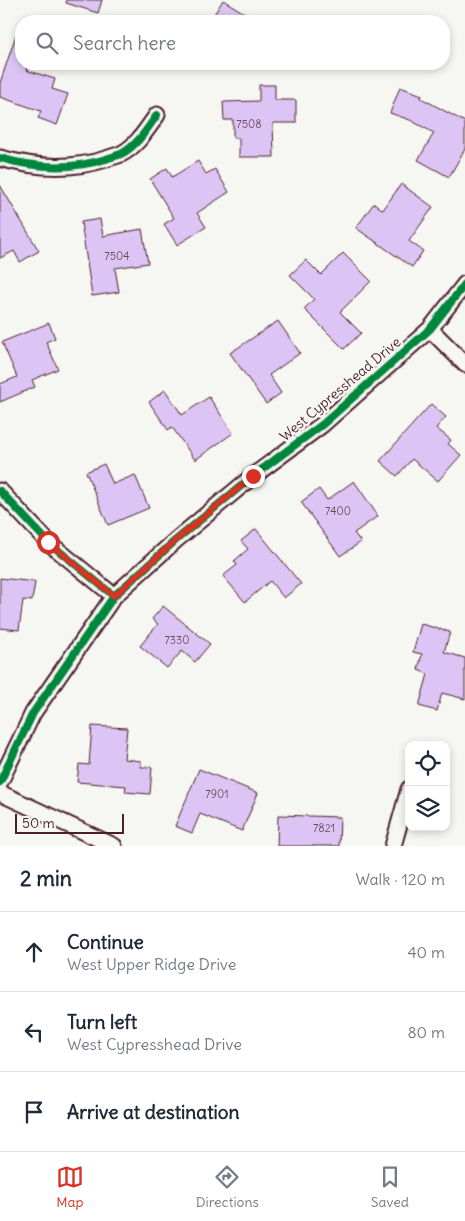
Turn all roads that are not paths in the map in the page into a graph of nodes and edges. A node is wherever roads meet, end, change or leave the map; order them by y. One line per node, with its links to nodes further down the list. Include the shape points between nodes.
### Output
1 (157, 115): 2 (street, via 139,139 121,154 92,163 57,168)
2 (0, 158)
3 (465, 284): 4 (street, West Cypresshead Drive)
4 (430, 329): 5 (street); 7 (street, West Cypresshead Drive, via 323,424 253,476)
5 (465, 364)
6 (0, 491): 7 (street, via 48,542)
7 (114, 596): 8 (street, West Cypresshead Drive, via 33,713)
8 (0, 782)
9 (0, 793): 11 (street)
10 (405, 802): 12 (street)
11 (114, 846)
12 (392, 846)

